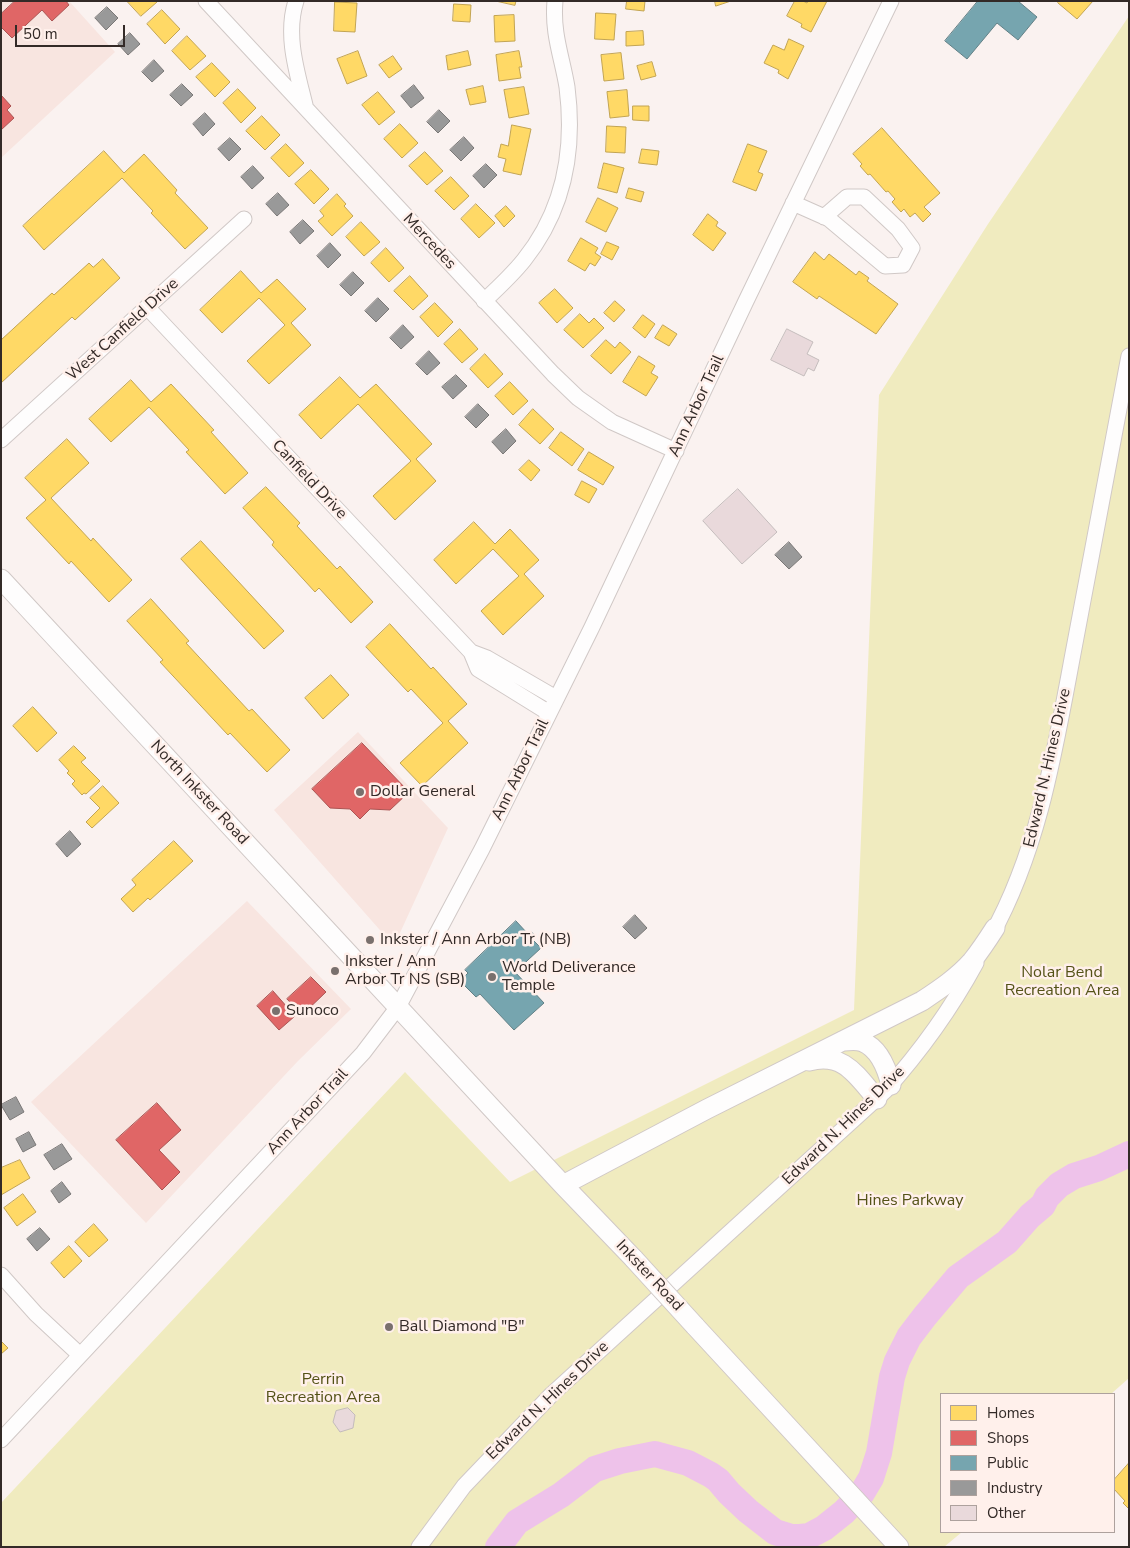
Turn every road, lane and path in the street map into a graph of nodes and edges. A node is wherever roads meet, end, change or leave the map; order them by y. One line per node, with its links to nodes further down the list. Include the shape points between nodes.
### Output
1 (206, 1): 5 (street, Mercedes)
2 (296, 1): 5 (street, via 293,53)
3 (555, 1): 9 (street, via 555,35 570,111 565,177 536,243 514,272)
4 (891, 1): 6 (street, Ann Arbor Trail)
5 (306, 108): 9 (street, Mercedes)
6 (793, 203): 7 (street); 13 (street, Ann Arbor Trail)
7 (824, 217): 7 (street, via 884,266 903,265 912,248 898,229 864,197 846,197)
8 (244, 220): 10 (street, West Canfield Drive)
9 (484, 301): 13 (street, Mercedes, via 578,398 612,422)
10 (147, 308): 12 (street, West Canfield Drive); 15 (street, Canfield Drive)
11 (1129, 356): 18 (street, Edward N. Hines Drive, via 1055,752 1028,853)
12 (1, 440)
13 (676, 451): 16 (street, Ann Arbor Trail)
14 (1, 579): 19 (main road, North Inkster Road)
15 (471, 652): 16 (street, Canfield Drive, via 488,658); 17 (street, Canfield Drive, via 478,669)
16 (556, 698): 17 (street, Ann Arbor Trail)
17 (549, 714): 19 (street, Ann Arbor Trail)
18 (996, 928): 20 (main road, via 972,961 941,988); 22 (street, Edward N. Hines Drive, via 966,982)
19 (398, 1006): 24 (main road, Inkster Road); 26 (street, Ann Arbor Trail, via 363,1053)
20 (842, 1041): 21 (main road); 22 (main road, via 863,1042 872,1049 888,1071)
21 (796, 1064): 23 (main road, via 827,1058 840,1061); 24 (main road)
22 (891, 1085): 23 (street, Edward N. Hines Drive)
23 (877, 1099): 29 (street, Edward N. Hines Drive, via 552,1394 464,1486)
24 (563, 1186): 28 (main road, Inkster Road, bridge)
25 (1, 1275): 26 (street)
26 (80, 1355): 27 (street, Ann Arbor Trail)
27 (1, 1440)
28 (895, 1542)
29 (418, 1547)

